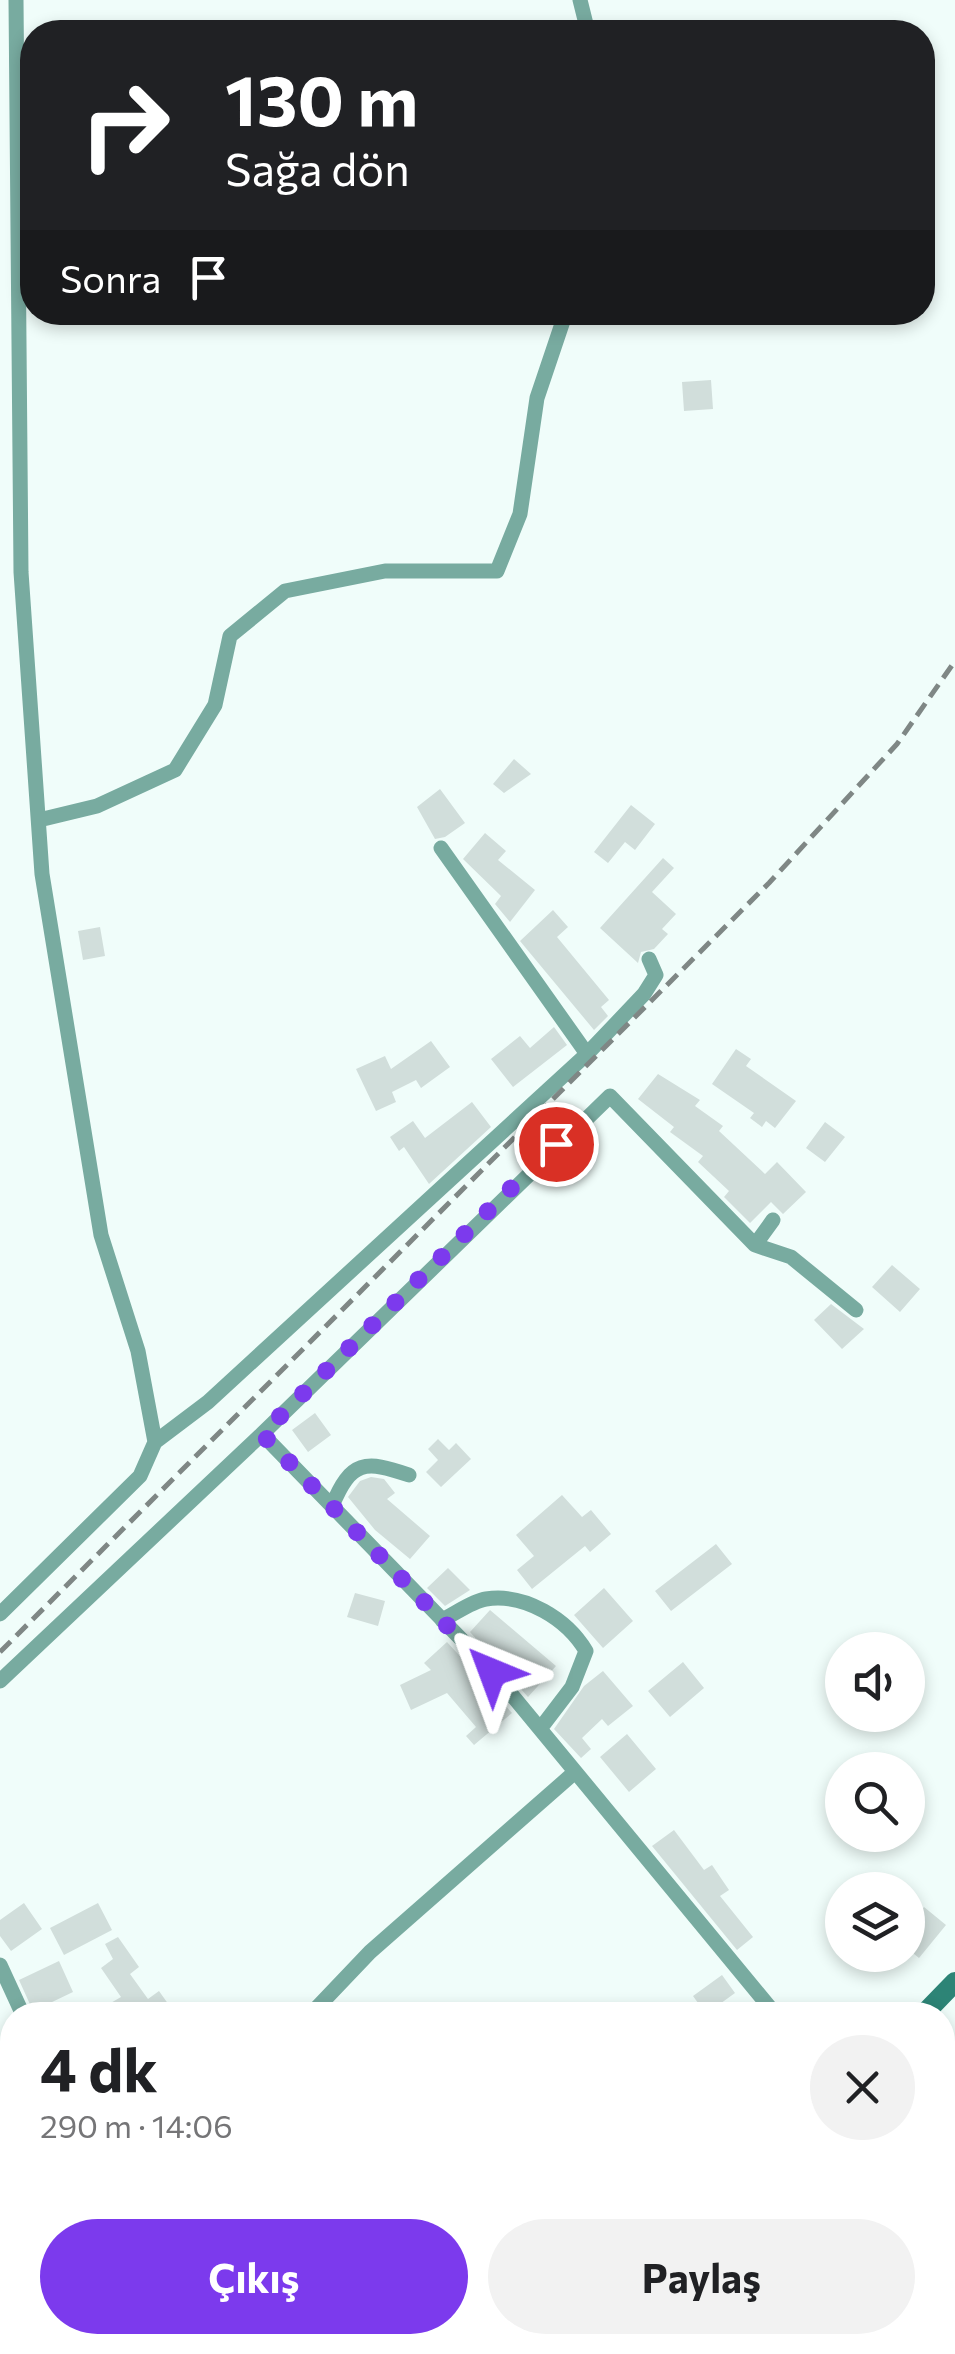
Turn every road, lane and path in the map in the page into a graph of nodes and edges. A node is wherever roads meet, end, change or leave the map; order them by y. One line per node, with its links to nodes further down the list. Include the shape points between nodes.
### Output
1 (16, 0): 3 (street, via 21,572)
2 (562, 325): 3 (street, via 537,398 520,514 497,571 386,571 284,591 230,636 215,706 175,770 97,806)
3 (39, 820): 11 (street, via 42,874 101,1235 138,1351)
4 (440, 848): 6 (street)
5 (649, 959): 6 (street, via 656,975 644,994)
6 (587, 1054): 11 (street)
7 (774, 1220): 8 (street)
8 (754, 1245): 9 (street, via 791,1258); 10 (street, via 610,1096)
9 (856, 1310)
10 (262, 1434): 13 (street); 16 (street)
11 (155, 1442): 14 (street, via 140,1476)
12 (409, 1475): 13 (street, via 378,1464 361,1466 343,1479)
13 (332, 1506): 15 (street)
14 (0, 1614)
15 (442, 1620): 17 (street); 17 (street, via 485,1599 537,1606 574,1631 586,1651 572,1687)
16 (0, 1681)
17 (540, 1729): 18 (street)
18 (575, 1772): 22 (street); 23 (street)
19 (0, 1965): 21 (street)
20 (955, 1982): 24 (street)
21 (18, 2002)
22 (322, 2002)
23 (765, 2002)
24 (936, 2002)

